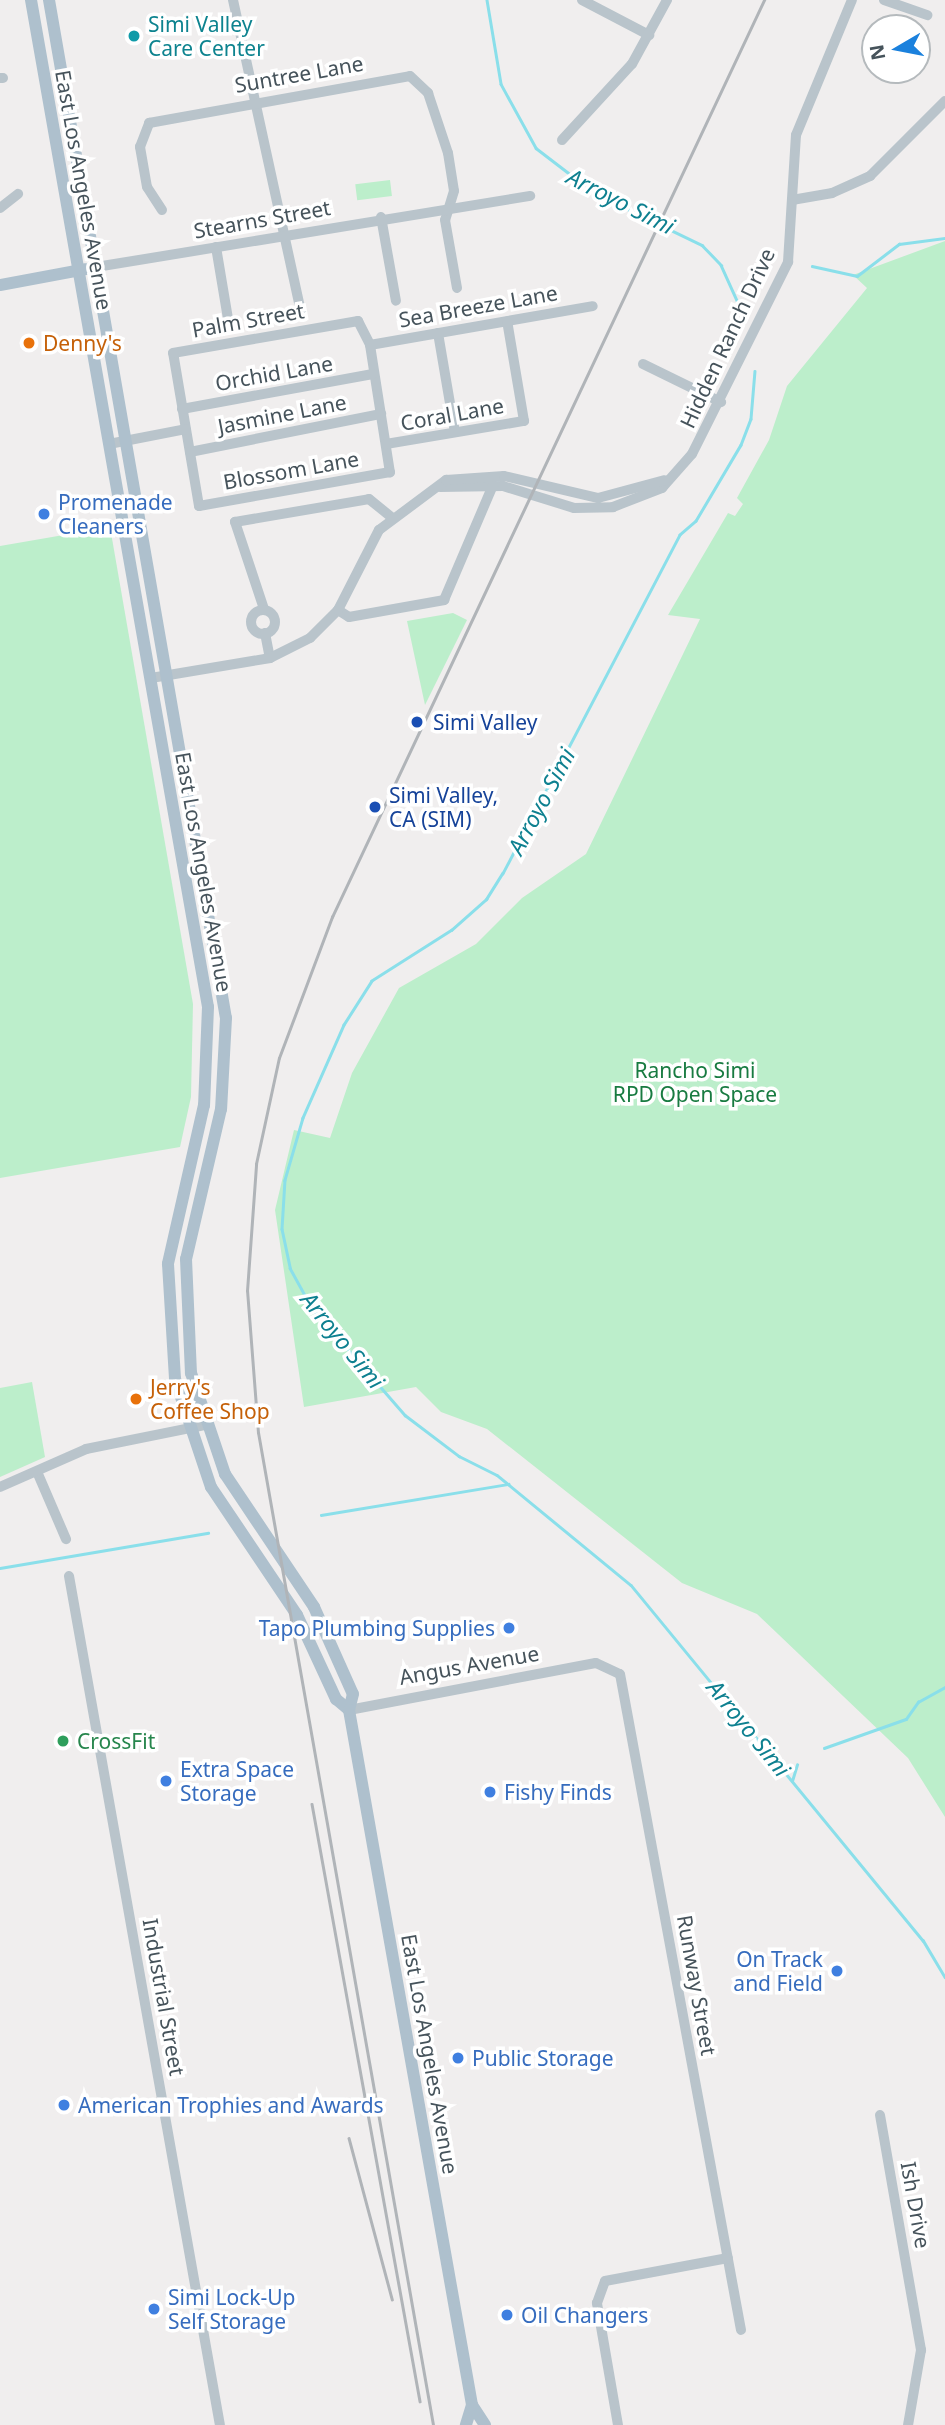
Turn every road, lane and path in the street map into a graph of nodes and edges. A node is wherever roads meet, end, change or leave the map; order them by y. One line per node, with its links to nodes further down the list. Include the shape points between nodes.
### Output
1 (31, 0): 23 (main road, East Los Angeles Avenue)
2 (49, 0): 22 (main road, East Los Angeles Avenue)
3 (233, 0): 10 (street)
4 (582, 0): 9 (street)
5 (667, 0): 9 (street)
6 (852, 0): 15 (street, Hidden Ranch Drive, via 796,135)
7 (884, 0): 8 (street)
8 (924, 14)
9 (649, 36): 12 (street, via 611,91)
10 (252, 101): 16 (street, Suntree Lane, via 410,76 428,93 447,153 454,191); 18 (street, Suntree Lane, via 159,118 142,132 147,187); 20 (street)
11 (945, 102): 15 (street, via 870,176 832,193)
12 (562, 140)
13 (18, 194): 17 (street)
14 (530, 196): 16 (street, Stearns Street)
15 (792, 200): 35 (street, Hidden Ranch Drive, via 788,262)
16 (449, 206): 19 (street, Stearns Street); 25 (street, via 445,219)
17 (0, 208)
18 (162, 210)
19 (381, 217): 20 (street, Stearns Street); 26 (street)
20 (285, 234): 21 (street, Stearns Street); 28 (street)
21 (216, 247): 22 (street, Stearns Street); 30 (street)
22 (96, 267): 23 (main road, Stearns Street); 40 (main road, East Los Angeles Avenue)
23 (79, 270): 24 (main road, Stearns Street); 41 (main road, East Los Angeles Avenue)
24 (0, 285)
25 (457, 288)
26 (396, 301)
27 (593, 306): 29 (street, Sea Breeze Lane)
28 (302, 317)
29 (507, 321): 31 (street, Sea Breeze Lane); 39 (street, Coral Lane, via 524,421)
30 (229, 325)
31 (438, 333): 32 (street, Sea Breeze Lane); 39 (street)
32 (370, 345): 34 (street); 36 (street, Palm Street, via 358,321 173,353)
33 (643, 364): 35 (street)
34 (373, 374): 36 (street, Orchid Lane); 37 (street)
35 (721, 402): 44 (street, Hidden Ranch Drive, via 692,454)
36 (182, 409): 38 (street, Palm Street)
37 (381, 414): 42 (street); 43 (street, Jasmine Lane)
38 (186, 429): 40 (street); 43 (street, Palm Street)
39 (455, 432): 42 (street, Coral Lane)
40 (126, 441): 41 (street); 53 (main road, East Los Angeles Avenue)
41 (109, 444): 54 (main road, East Los Angeles Avenue)
42 (386, 444): 47 (street, Blossom Lane, via 390,472)
43 (190, 452): 47 (street, Palm Street)
44 (664, 480): 45 (street, Hidden Ranch Drive, via 642,498 585,509); 46 (street, Hidden Ranch Drive, via 597,498 492,474 456,477)
45 (494, 485): 46 (street, Hidden Ranch Drive); 50 (street, via 444,600 349,617)
46 (440, 487): 48 (street, Hidden Ranch Drive)
47 (199, 506)
48 (391, 517): 49 (street, via 369,499 235,522); 50 (street, Hidden Ranch Drive, via 372,541)
49 (264, 609): 51 (street, via 275,621); 51 (street, via 250,620 254,631)
50 (338, 610): 52 (street, Hidden Ranch Drive, via 310,638)
51 (265, 634): 52 (street)
52 (270, 658): 53 (street, Hidden Ranch Drive)
53 (168, 676): 54 (street, Hidden Ranch Drive); 55 (main road, East Los Angeles Avenue, via 226,1018 221,1109 191,1230 184,1286 187,1349)
54 (151, 678): 56 (main road, East Los Angeles Avenue, via 209,1025 204,1105 168,1264 170,1351)
55 (205, 1425): 56 (street); 62 (main road, East Los Angeles Avenue, via 237,1497 328,1634 353,1694)
56 (187, 1432): 57 (street, via 86,1450); 62 (main road, East Los Angeles Avenue, via 228,1518 297,1615 336,1699)
57 (38, 1474): 58 (street); 59 (street)
58 (0, 1487)
59 (66, 1539)
60 (69, 1576): 67 (street, Industrial Street)
61 (596, 1663): 62 (street, Angus Avenue); 64 (street, Runway Street, via 620,1674 626,1690)
62 (349, 1710): 66 (main road, East Los Angeles Avenue)
63 (880, 2115): 71 (street, Ish Drive, via 920,2342)
64 (727, 2258): 65 (street, Runway Street); 70 (street, via 605,2281 597,2303)
65 (741, 2330)
66 (472, 2405): 68 (main road, East Los Angeles Avenue); 69 (main road, East Los Angeles Avenue)
67 (220, 2425)
68 (466, 2425)
69 (485, 2425)
70 (618, 2425)
71 (908, 2425)

